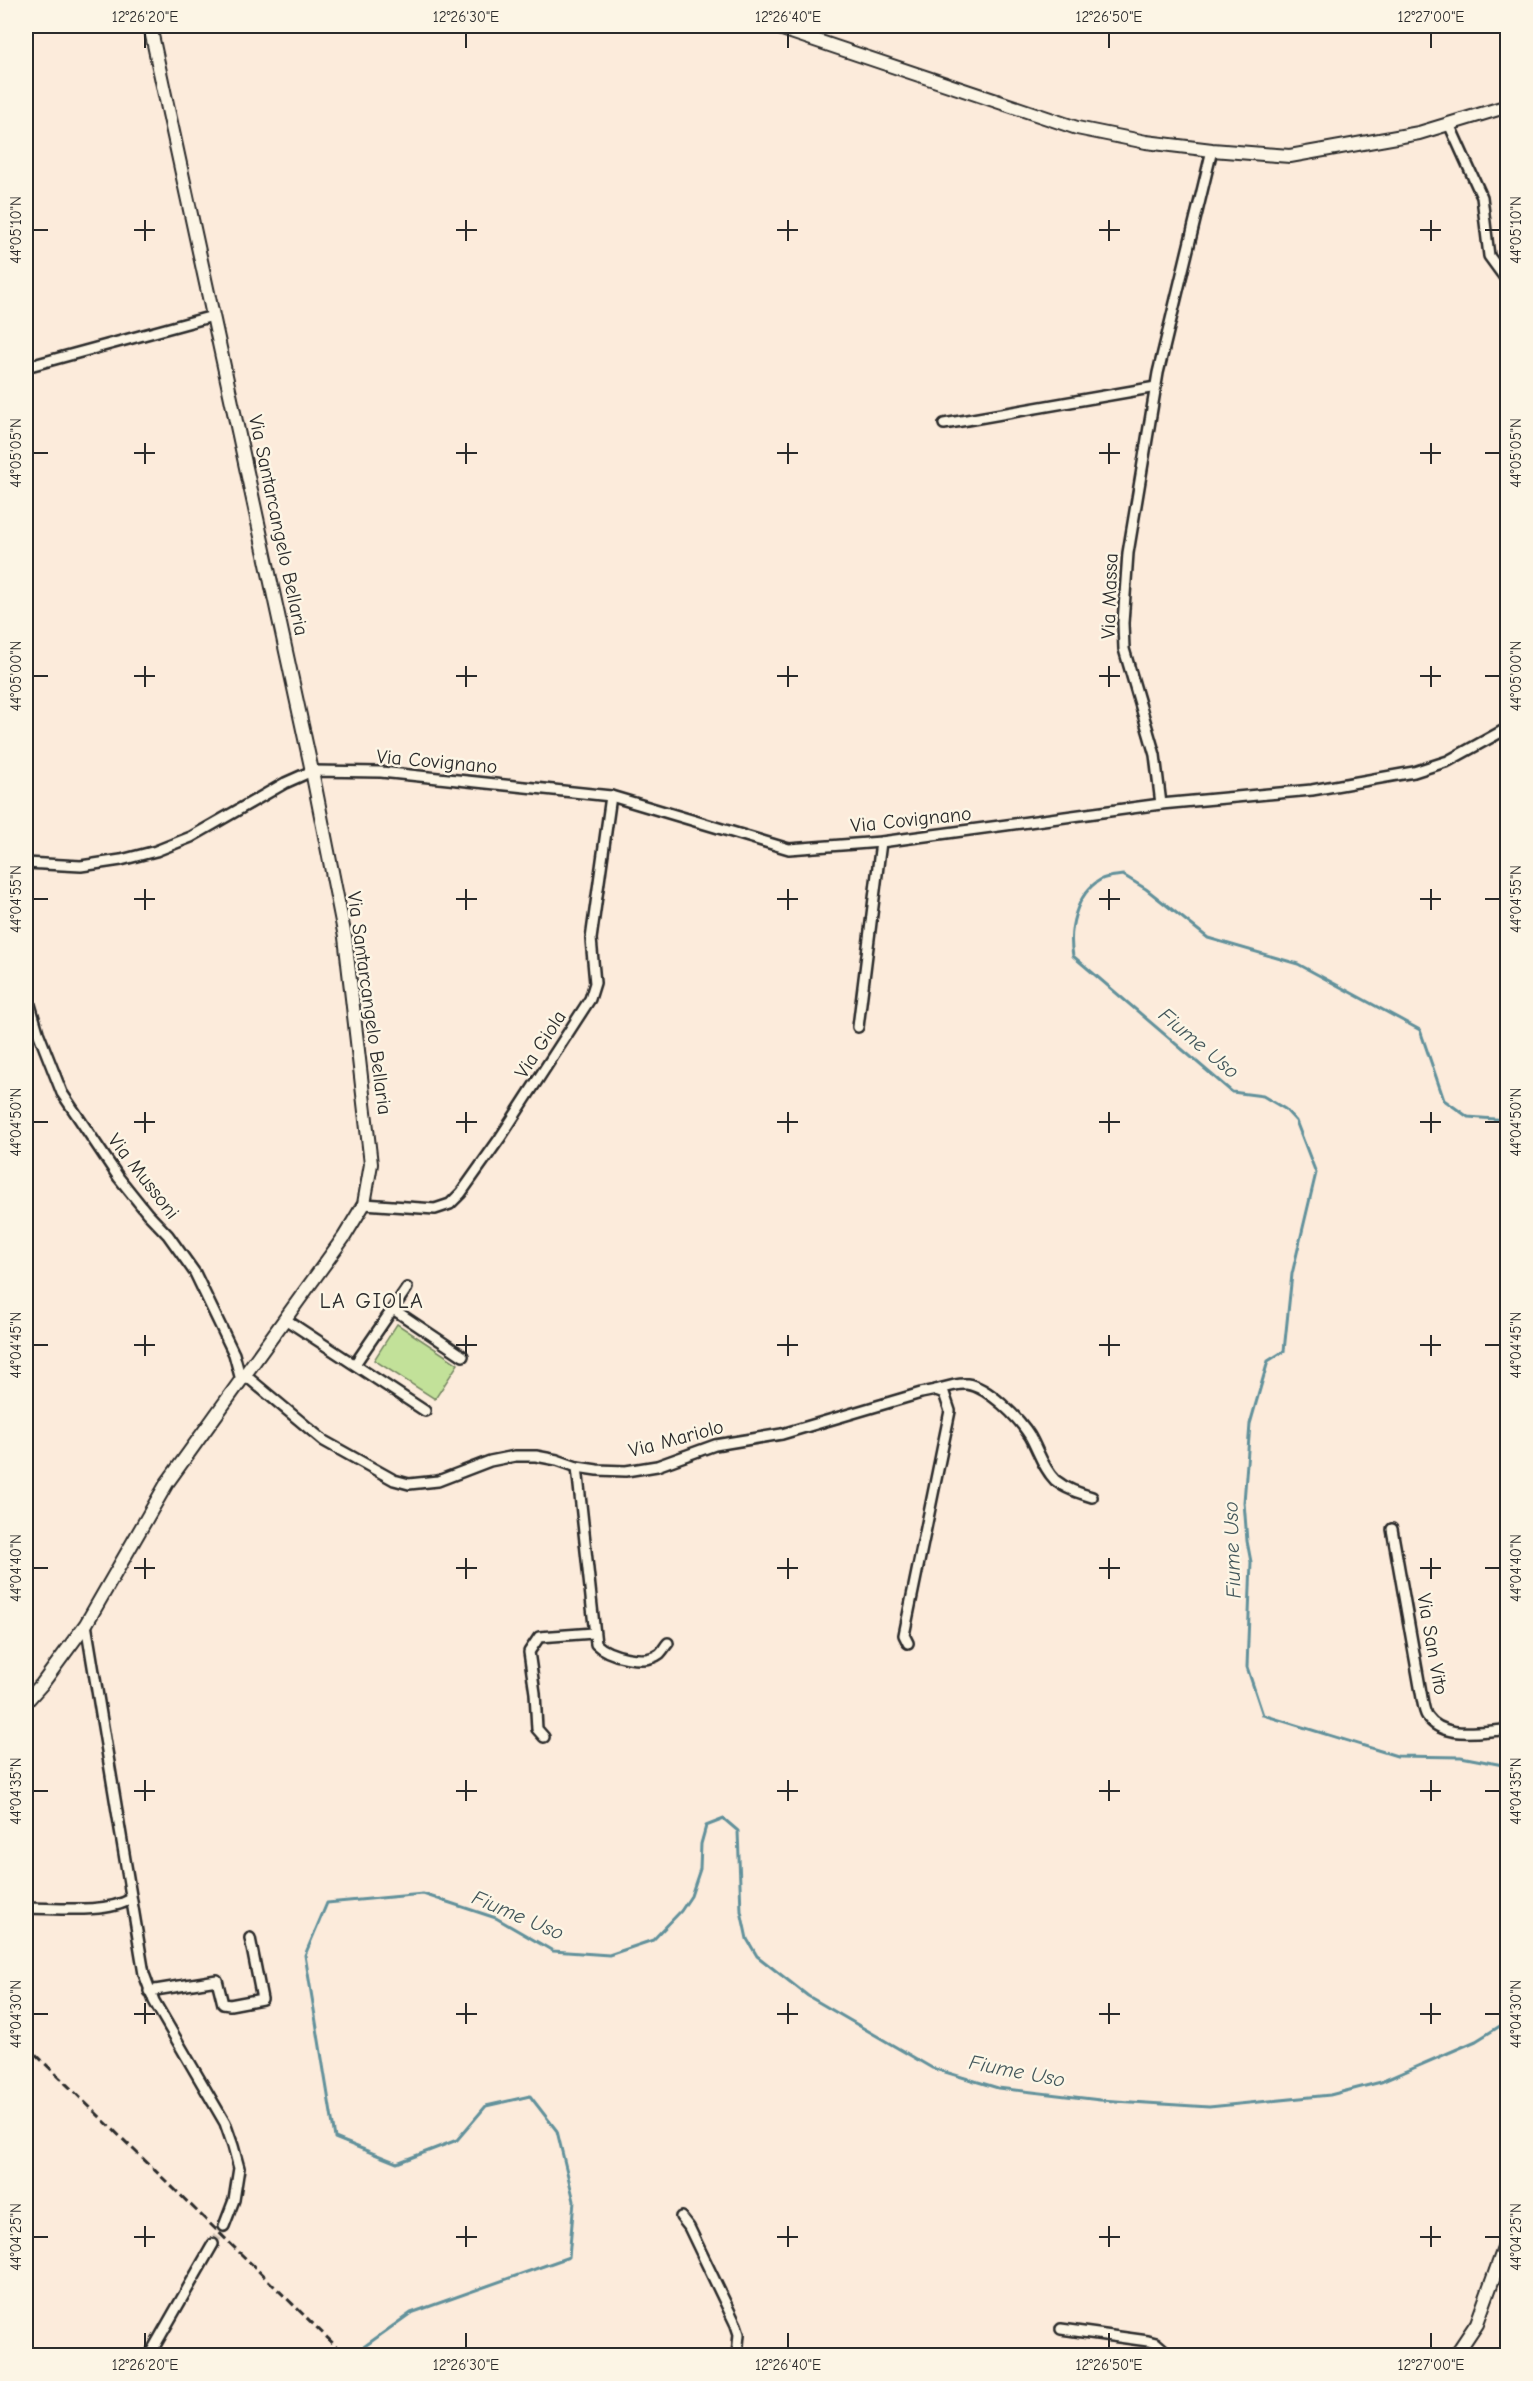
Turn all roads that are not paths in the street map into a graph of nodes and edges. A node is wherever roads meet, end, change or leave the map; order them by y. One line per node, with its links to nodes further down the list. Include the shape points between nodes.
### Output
1 (150, 26): 7 (street, Via Santarcangelo Bellaria)
2 (773, 26): 5 (street, via 1077,128)
3 (1508, 106): 4 (street)
4 (1449, 124): 5 (street, via 1290,156); 6 (street, via 1482,197 1489,256)
5 (1212, 150): 9 (street, Via Massa)
6 (1508, 282)
7 (213, 316): 8 (street); 12 (street, Via Santarcangelo Bellaria)
8 (26, 367)
9 (1155, 387): 10 (street); 14 (street, Via Massa, via 1128,553 1123,623 1125,649 1159,773)
10 (944, 424)
11 (1508, 728): 14 (street, Via Covignano, via 1448,761 1414,772 1312,790)
12 (312, 771): 13 (street, Via Covignano, via 381,772); 16 (street, via 191,837 156,851 81,866); 19 (street, Via Santarcangelo Bellaria, via 345,937 371,1164)
13 (611, 796): 15 (street, Via Covignano, via 789,849); 19 (street, Via Giola, via 591,939 595,983 590,999 500,1138 450,1204 435,1209)
14 (1161, 804): 15 (street, Via Covignano)
15 (881, 842): 18 (street)
16 (26, 863)
17 (26, 991): 25 (street, Via Mussoni, via 62,1093 119,1178 195,1273)
18 (858, 1028)
19 (364, 1204): 22 (street, Via Santarcangelo Bellaria)
20 (407, 1288): 21 (street)
21 (393, 1309): 23 (street); 24 (street)
22 (285, 1319): 24 (street); 25 (street, Via Santarcangelo Bellaria)
23 (464, 1356)
24 (355, 1364): 27 (street)
25 (243, 1377): 28 (street, Via Mariolo, via 324,1441 394,1480 409,1484 431,1482 515,1456 536,1456); 31 (street, Via Santarcangelo Bellaria, via 167,1483)
26 (936, 1390): 28 (street, Via Mariolo, via 782,1434 715,1445 657,1466 626,1471); 29 (street, Via Mariolo, via 965,1383 979,1386 1014,1415 1055,1479 1067,1489); 34 (street, via 944,1393 950,1411 904,1635)
27 (425, 1411)
28 (577, 1467): 32 (street)
29 (1092, 1497)
30 (1392, 1529): 36 (street, Via San Vito, via 1427,1716 1446,1730)
31 (86, 1624): 35 (street, Via Santarcangelo Bellaria); 38 (street)
32 (594, 1633): 33 (street, via 596,1644 603,1651 620,1656 650,1659); 37 (street, via 539,1637 535,1641 530,1652 537,1729)
33 (668, 1643)
34 (908, 1643)
35 (26, 1702)
36 (1508, 1730)
37 (544, 1737)
38 (130, 1899): 39 (street, via 95,1908); 41 (street)
39 (26, 1908)
40 (250, 1938): 41 (street, via 262,1999 223,2004 217,1980)
41 (149, 1991): 43 (street, via 225,2123 233,2146 239,2168)
42 (681, 2217): 48 (street, via 736,2325)
43 (225, 2226)
44 (1508, 2237): 50 (street, via 1478,2322)
45 (213, 2244): 47 (street)
46 (1061, 2329): 49 (street, via 1148,2341)
47 (149, 2355)
48 (737, 2355)
49 (1171, 2355)
50 (1455, 2355)

